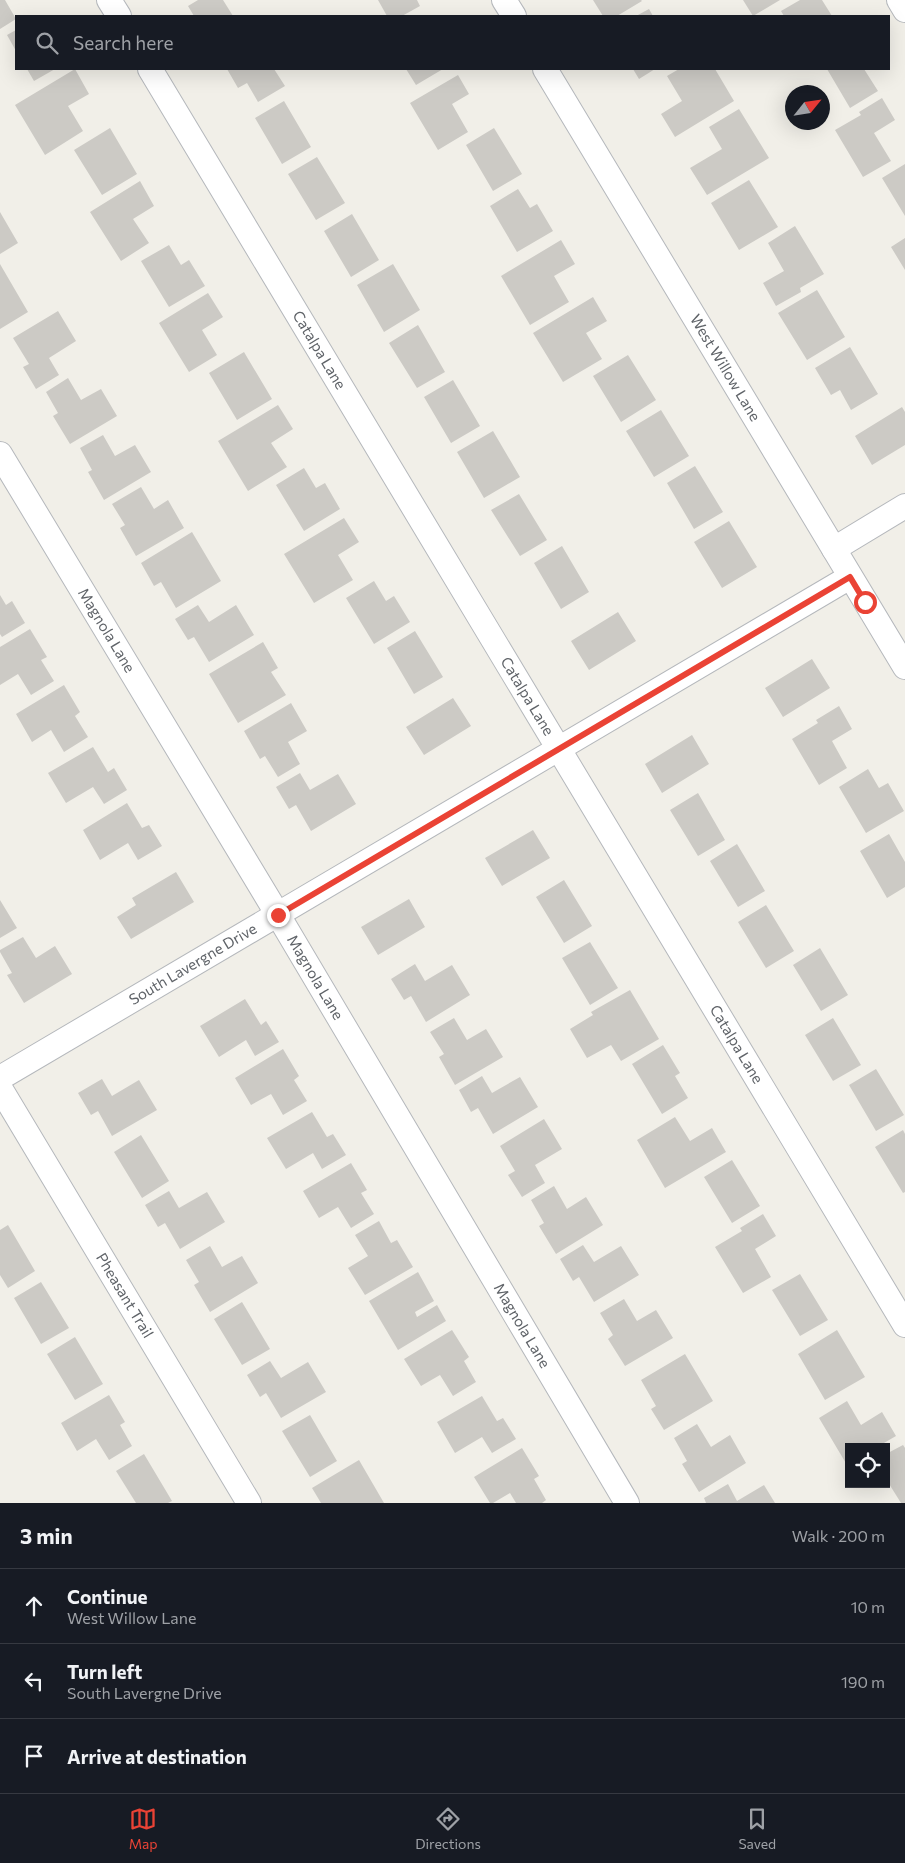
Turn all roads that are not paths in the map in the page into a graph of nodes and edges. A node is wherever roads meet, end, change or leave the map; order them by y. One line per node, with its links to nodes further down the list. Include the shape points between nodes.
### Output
1 (109, 0): 5 (street)
2 (504, 0): 6 (street)
3 (899, 0): 4 (street)
4 (905, 10)
5 (118, 15)
6 (513, 15)
7 (151, 70): 14 (street, Catalpa Lane)
8 (546, 70): 11 (street, West Willow Lane)
9 (0, 454): 15 (street, Magnola Lane)
10 (905, 506): 11 (street)
11 (834, 548): 12 (street, West Willow Lane)
12 (850, 577): 13 (street, West Willow Lane); 14 (street, South Lavergne Drive)
13 (905, 667)
14 (560, 749): 15 (street, South Lavergne Drive); 18 (street, Catalpa Lane)
15 (278, 915): 16 (street, South Lavergne Drive); 20 (street, Magnola Lane)
16 (0, 1078)
17 (0, 1088): 19 (street, Pheasant Trail)
18 (905, 1325)
19 (249, 1503)
20 (627, 1503)

